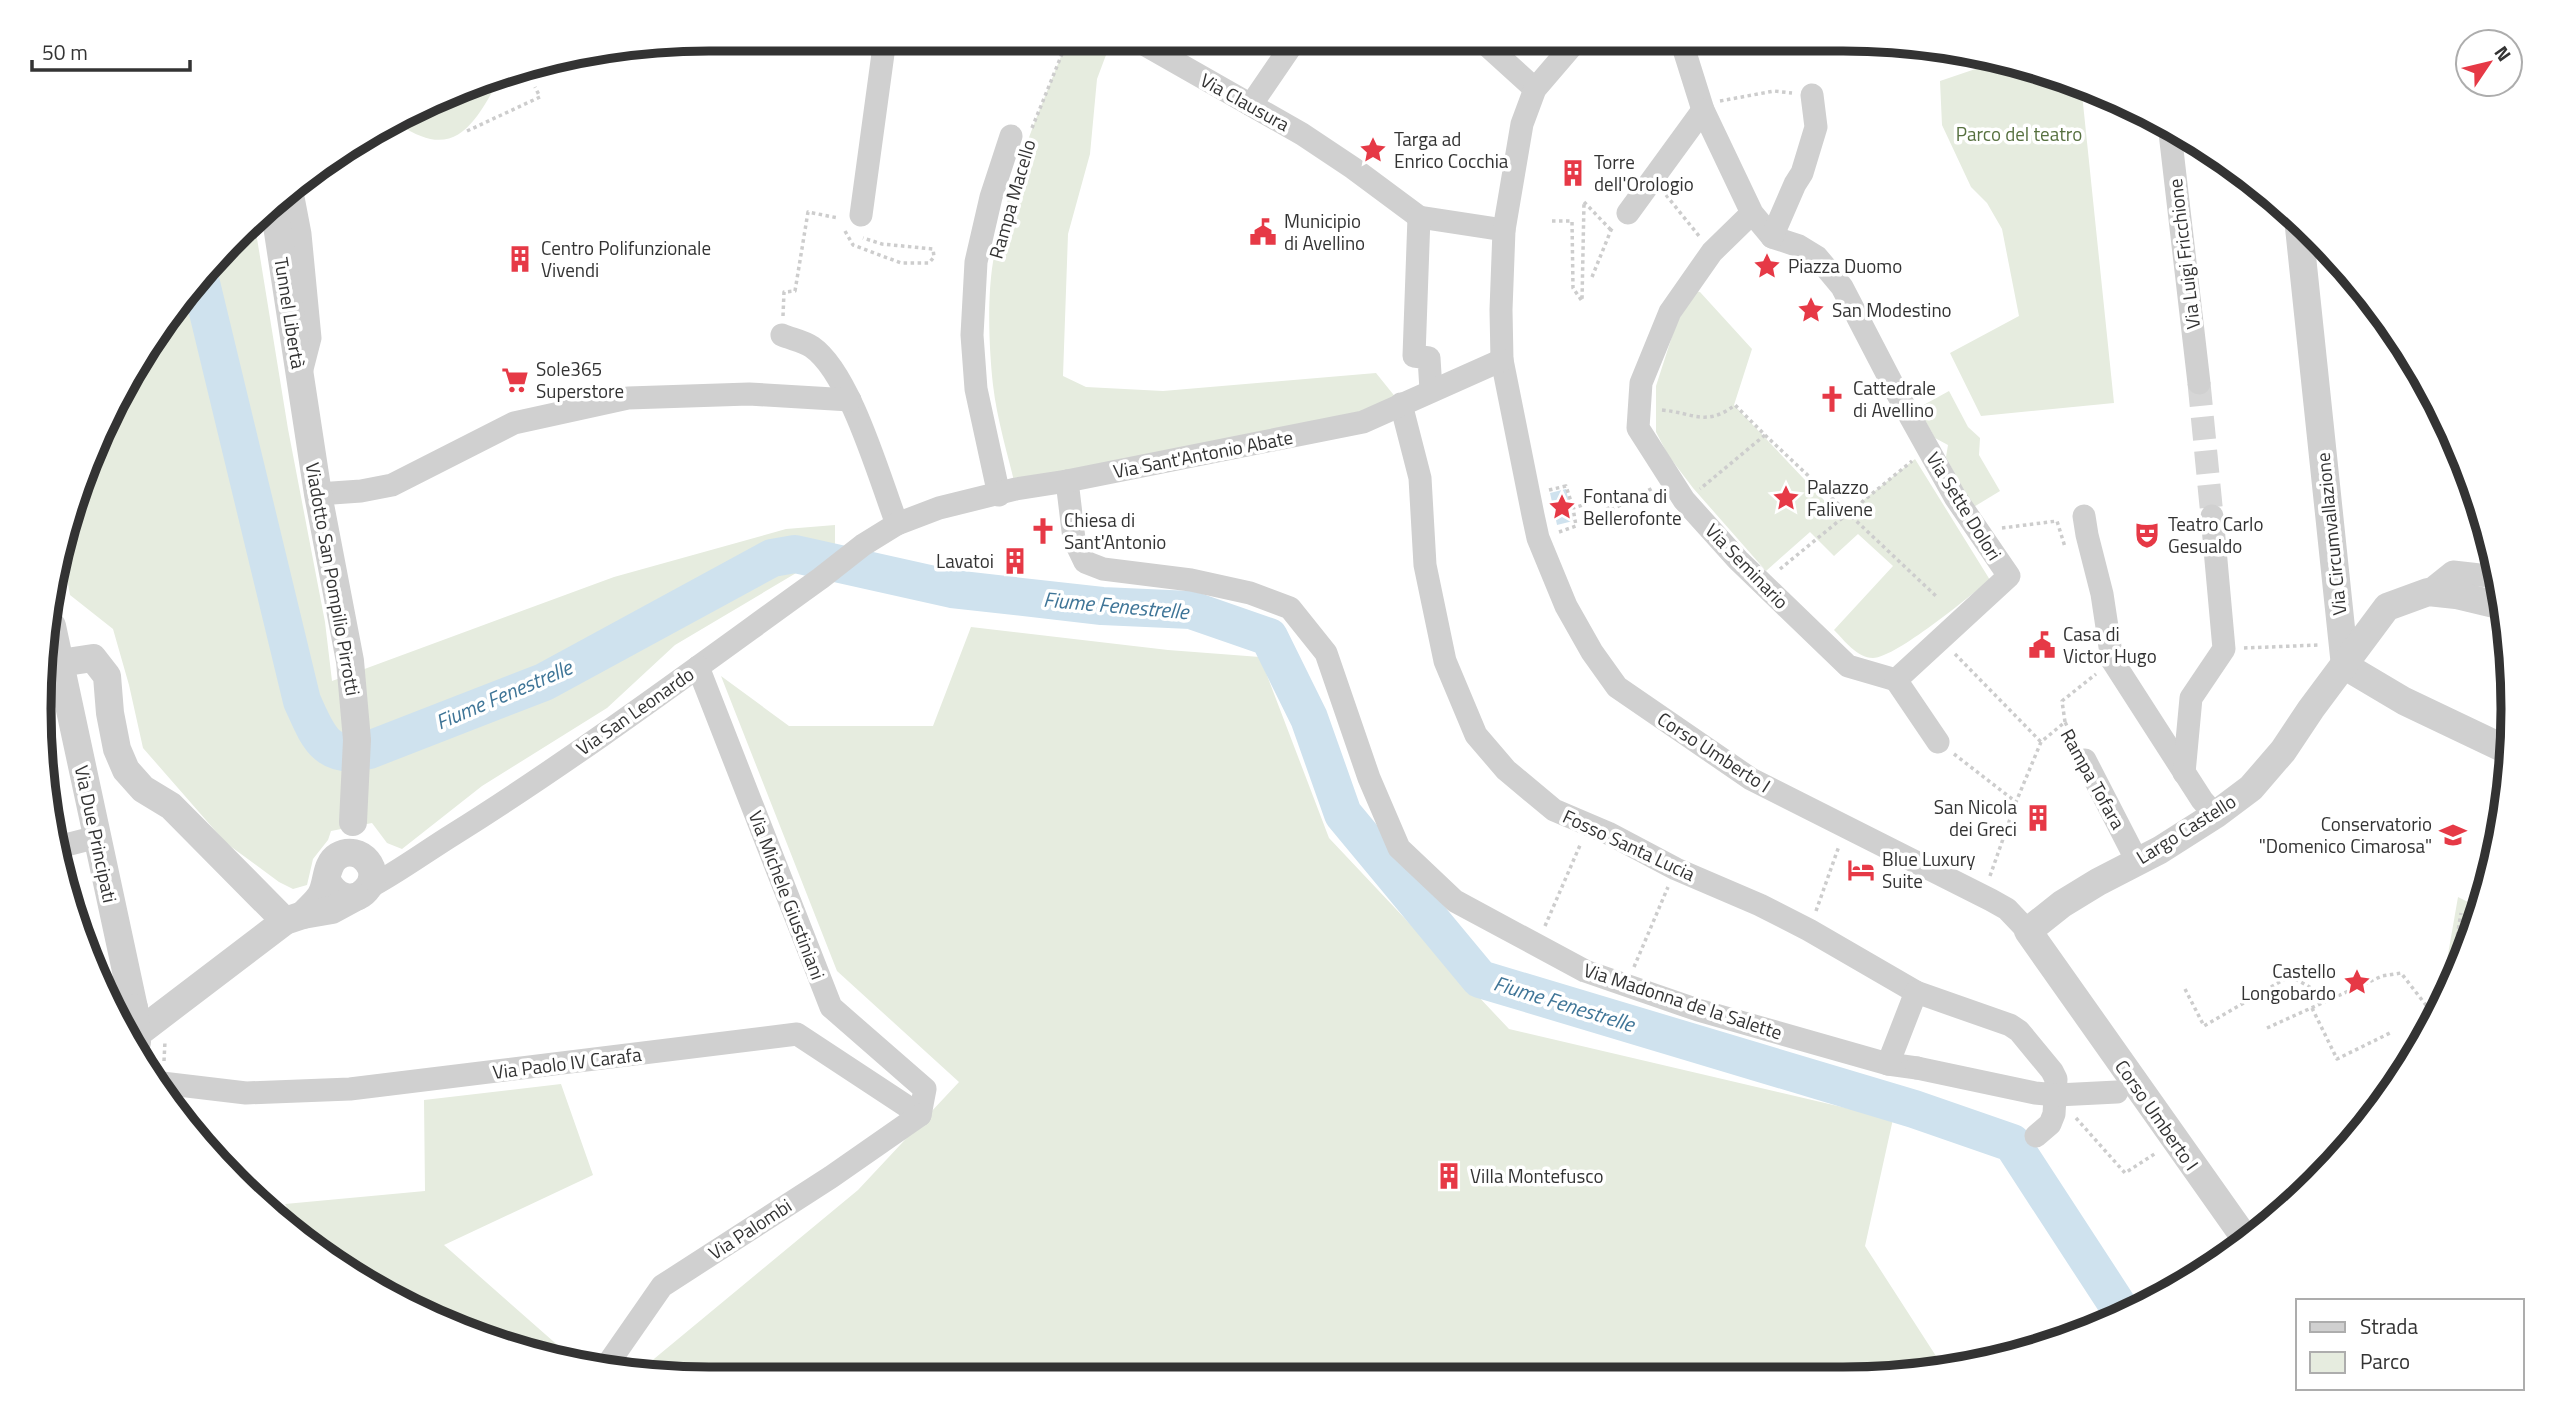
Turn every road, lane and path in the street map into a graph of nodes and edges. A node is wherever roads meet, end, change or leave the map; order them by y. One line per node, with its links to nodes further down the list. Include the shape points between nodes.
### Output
1 (883, 51): 21 (street)
2 (1062, 51): 14 (path, Rampa Macello)
3 (1156, 51): 11 (street, Via Clausura)
4 (1288, 51): 11 (street)
5 (1493, 51): 9 (street)
6 (1568, 51): 9 (street)
7 (1684, 51): 12 (street)
8 (532, 75): 13 (path, via 540,97)
9 (1535, 89): 24 (street, Corso Umberto I, via 1522,124)
10 (1812, 95): 12 (path, via 1774,92 1710,102); 27 (street, via 1816,127 1802,173)
11 (1251, 105): 22 (street, Via Clausura, via 1361,166)
12 (1703, 110): 16 (street); 19 (street)
13 (467, 131)
14 (1022, 132): 44 (street, Rampa Macello, via 991,197 976,262 972,335 976,388)
15 (2171, 138): 33 (street, Via Luigi Fricchione)
16 (1653, 180): 18 (street); 28 (path)
17 (294, 198): 32 (street, via 310,338)
18 (1628, 213): 25 (path)
19 (1752, 213): 27 (street); 28 (street, Via Seminario)
20 (275, 214): 32 (street, Tunnel Libertà)
21 (861, 215): 30 (path, via 853,226 862,237 882,244 933,249 934,257 929,263 901,262 879,255 853,245 838,217 808,212 795,291 784,292)
22 (1419, 218): 24 (street); 34 (street, via 1414,356 1429,358)
23 (1552, 221): 25 (path, via 1572,221 1573,288 1582,302 1584,202)
24 (1504, 230): 31 (street, Corso Umberto I)
25 (1611, 230): 29 (path)
26 (2300, 236): 64 (street, Via Circumvallazione)
27 (1772, 237): 39 (street, Via Sette Dolori, via 1817,257 1842,286)
28 (1712, 252): 37 (street, Via Seminario, via 1670,312 1641,383)
29 (1592, 277)
30 (782, 335): 35 (street, via 812,346 833,369)
31 (1502, 360): 34 (street, Via Sant'Antonio Abate); 43 (street, Corso Umberto I)
32 (300, 379): 42 (street, Viadotto San Pompilio Pirrotti)
33 (2199, 383)
34 (1431, 390): 36 (street, Via Sant'Antonio Abate)
35 (850, 400): 42 (street, via 749,394 628,398 514,423 392,485); 50 (street)
36 (1401, 404): 41 (street, Via Sant'Antonio Abate, via 1363,422); 75 (street, Fosso Santa Lucia, via 1420,478 1425,565 1445,661 1476,735 1506,770 1554,810)
37 (1639, 409): 38 (path, via 1706,419 1735,405); 40 (street, Via Seminario, via 1638,428)
38 (1765, 435): 45 (path); 47 (path)
39 (1930, 452): 47 (path, via 1915,458); 51 (street, Via Sette Dolori)
40 (1670, 479): 45 (street, Via Seminario); 46 (path, via 1609,512 1604,499)
41 (1067, 481): 44 (street, Via Sant'Antonio Abate); 89 (street, Via Madonna de la Salette, via 1074,539 1085,562 1102,569 1250,593 1290,608 1326,653 1369,778 1399,848 1455,901)
42 (318, 494): 81 (street, Viadotto San Pompilio Pirrotti, via 350,661 357,740)
43 (1529, 494): 46 (path, via 1566,486); 52 (street, Corso Umberto I)
44 (999, 495): 50 (street, Via Sant'Antonio Abate, via 939,508)
45 (1684, 500): 55 (street, Via Seminario)
46 (1573, 508): 52 (path, via 1577,526)
47 (1848, 513): 55 (path); 57 (path)
48 (2084, 516): 62 (street)
49 (2212, 516): 61 (street)
50 (897, 524): 65 (street, Via San Leonardo)
51 (1978, 530): 53 (path, via 2057,521); 60 (street, Via Sette Dolori, via 2009,576)
52 (1538, 538): 76 (street, Corso Umberto I, via 1566,606 1617,687 1751,779)
53 (2067, 552)
54 (2488, 576): 56 (street, via 2453,572)
55 (1762, 583): 66 (street, Via Seminario, via 1848,666)
56 (2428, 592): 58 (street); 64 (street, Largo Castello, via 2387,607)
57 (1937, 597)
58 (2493, 604)
59 (55, 638): 63 (street, Via Due Principati)
60 (1941, 640): 66 (street); 69 (path)
61 (2224, 649): 64 (path, via 2318,643); 72 (street, via 2191,698)
62 (2112, 660): 67 (path, via 2062,701); 72 (street)
63 (60, 663): 77 (street, Via Due Principati); 86 (street, via 93,658 100,665 107,676 110,713 125,770)
64 (2345, 666): 70 (street, via 2404,701); 74 (street, Largo Castello, via 2259,779)
65 (698, 667): 79 (street, Via San Leonardo, via 517,794); 105 (street, Via Michele Giustiniani, via 831,1007 925,1089)
66 (1896, 680): 68 (street)
67 (2065, 722): 69 (path, Rampa Tofara); 71 (path, Rampa Tofara)
68 (1938, 741): 73 (path)
69 (2041, 743): 73 (path)
70 (2500, 747)
71 (2085, 761): 80 (street, Rampa Tofara)
72 (2184, 773): 74 (street)
73 (2016, 802): 84 (path)
74 (2215, 815): 80 (street, Largo Castello)
75 (1589, 825): 82 (street, Fosso Santa Lucia); 89 (path)
76 (1845, 828): 84 (street, Corso Umberto I); 87 (path)
77 (97, 837): 78 (street); 98 (street, Via Due Principati, bridge)
78 (65, 845)
79 (411, 860): 81 (street); 83 (street, Via San Leonardo)
80 (2137, 861): 88 (street, Largo Castello, via 2062,904)
81 (347, 863): 83 (street, Viadotto San Pompilio Pirrotti, via 373,873); 83 (street, via 335,892 349,898); 86 (street, via 320,897)
82 (1676, 869): 87 (street, Fosso Santa Lucia); 91 (path)
83 (362, 892): 86 (street, via 332,910)
84 (1983, 896): 88 (street, Corso Umberto I, via 2007,909)
85 (2460, 913): 90 (path)
86 (294, 918): 100 (street)
87 (1809, 930): 93 (street, Fosso Santa Lucia)
88 (2028, 931): 103 (street, Corso Umberto I)
89 (1537, 944): 91 (street, Via Madonna de la Salette, via 1585,971)
90 (2454, 954)
91 (1627, 985): 101 (street, Via Madonna de la Salette)
92 (2185, 989): 94 (path, via 2204,1026 2290,976)
93 (1916, 992): 101 (street); 104 (street, Fosso Santa Lucia, via 2019,1031 2056,1079)
94 (2332, 999): 95 (path); 96 (path, via 2382,976 2401,973)
95 (2312, 1008): 97 (path); 99 (path, via 2337,1059)
96 (2429, 1008)
97 (2267, 1028)
98 (136, 1033)
99 (2390, 1033)
100 (137, 1034)
101 (1888, 1064): 103 (street, Via Madonna de la Salette, bridge, via 2035,1093)
102 (168, 1084): 105 (street, Via Paolo IV Carafa, via 246,1093 350,1089 797,1034)
103 (2128, 1091): 107 (street, Corso Umberto I)
104 (2054, 1114): 106 (street); 107 (path, via 2078,1119 2125,1173)
105 (920, 1115): 109 (street, Via Palombi, via 662,1286)
106 (2036, 1136)
107 (2175, 1140): 108 (street, Corso Umberto I)
108 (2241, 1233)
109 (611, 1360)

